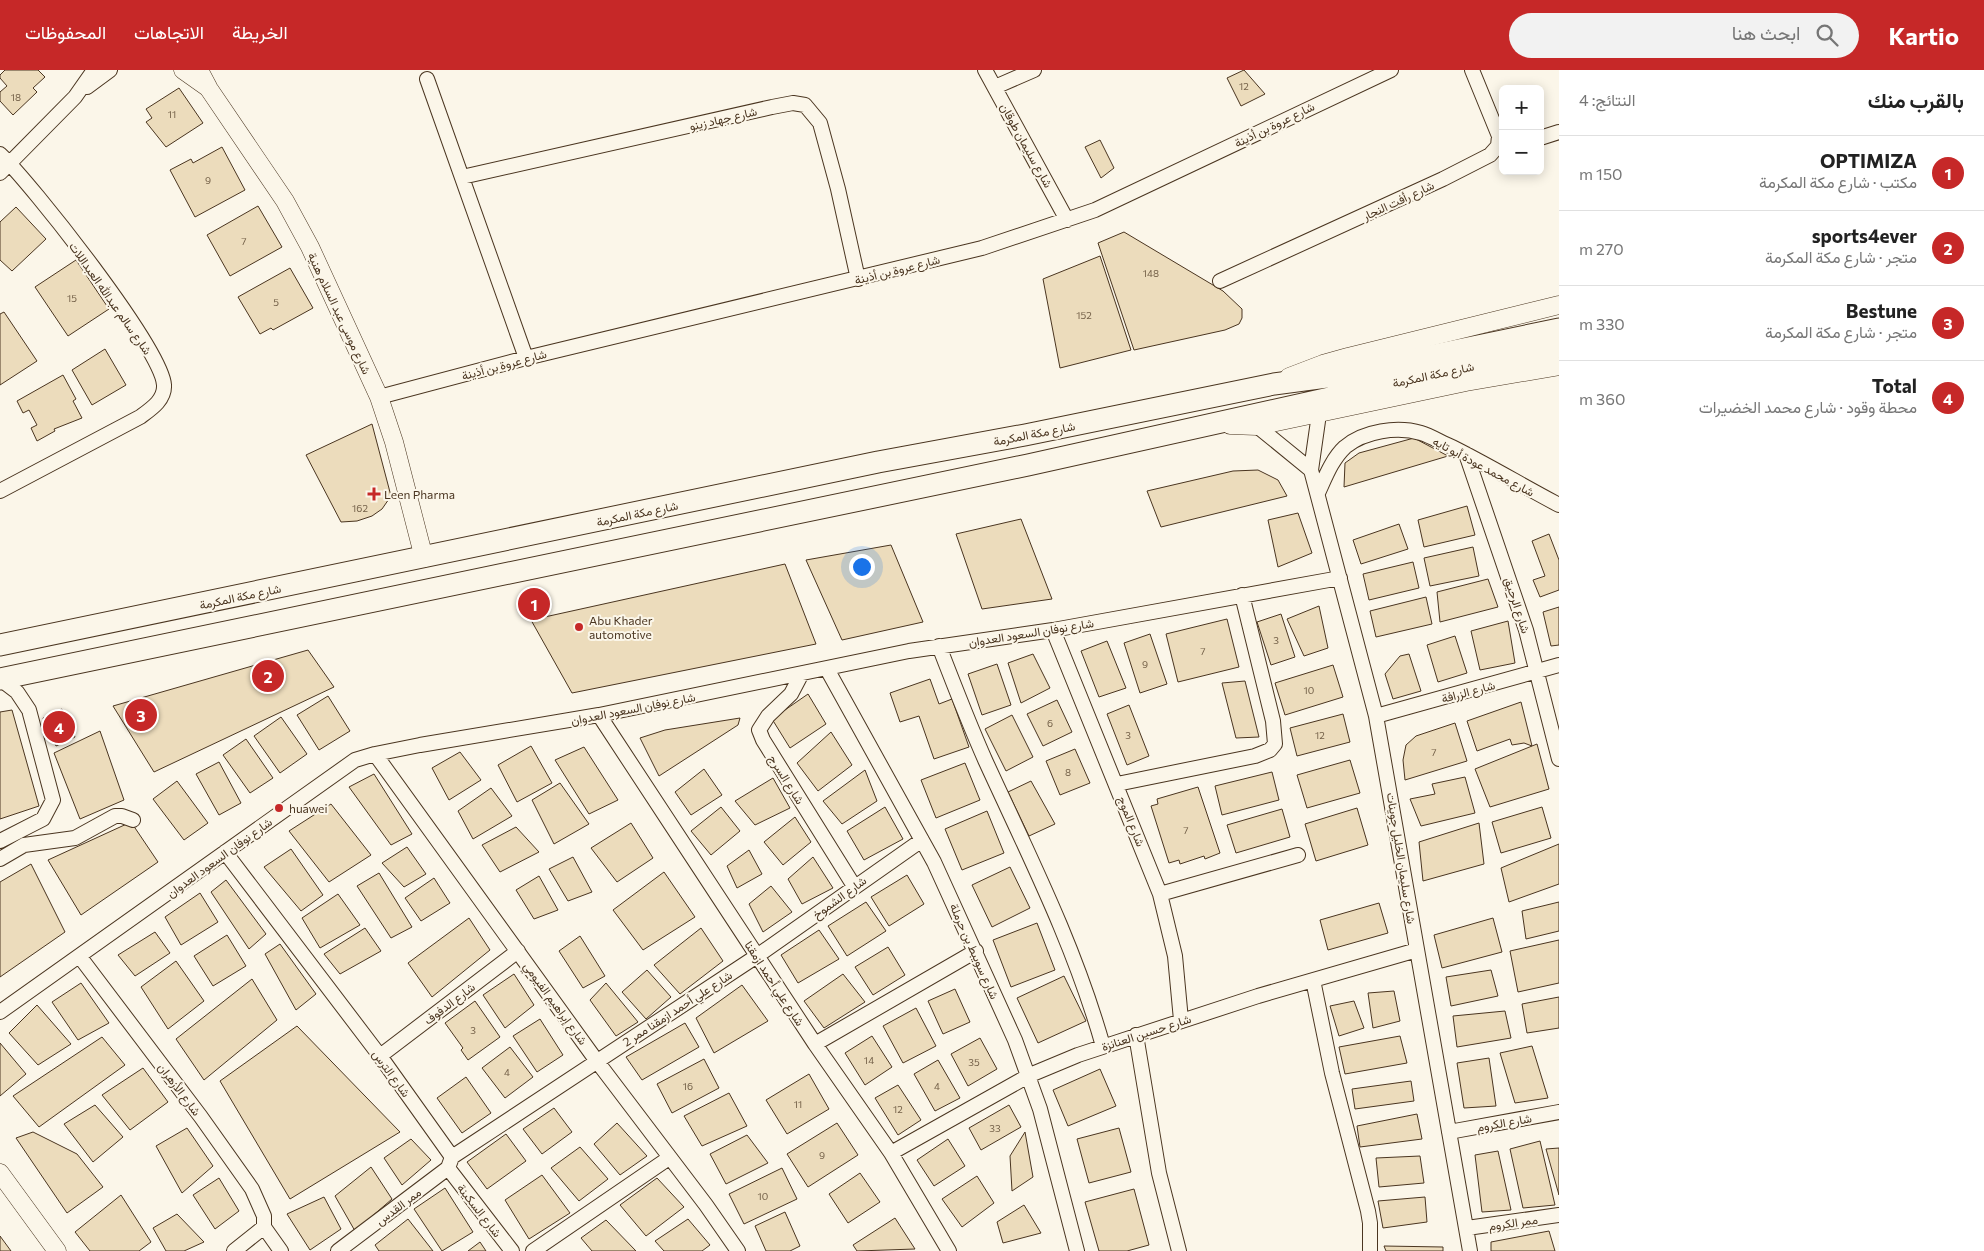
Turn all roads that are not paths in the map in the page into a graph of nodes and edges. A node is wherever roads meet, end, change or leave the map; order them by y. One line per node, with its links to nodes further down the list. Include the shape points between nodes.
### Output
1 (94, 70): 12 (street)
2 (110, 70): 12 (street)
3 (183, 70): 11 (street, شارع موسى عبد السلام هنية)
4 (199, 70): 11 (street, شارع موسى عبد السلام هنية)
5 (985, 70): 10 (street, شارع سليمان طوقان)
6 (1034, 70): 10 (street)
7 (1391, 70): 19 (street, شارع عروة بن أذينة, via 1095,210)
8 (1472, 70): 14 (street, شارع رأفت النجار)
9 (427, 79): 18 (street)
10 (995, 87): 19 (street, شارع سليمان طوقان)
11 (209, 89): 28 (street, شارع موسى عبد السلام هنية, via 286,201)
12 (75, 97): 17 (street)
13 (1559, 132): 15 (street)
14 (1499, 134)
15 (1544, 137)
16 (1499, 150): 21 (street, شارع رأفت النجار)
17 (3, 163): 34 (street, شارع سالم عبدالله العبداللات, via 95,271 140,336 162,374 164,386 162,397 140,417)
18 (462, 177): 20 (street, شارع جهاد زينو, via 772,107 793,103 805,105 820,123); 25 (street)
19 (1067, 220): 20 (street, شارع عروة بن أذينة, via 982,248)
20 (858, 279): 25 (street, شارع عروة بن أذينة)
21 (1220, 281)
22 (1559, 305): 27 (street, شارع مكة المكرمة, via 1323,364)
23 (1559, 329): 27 (main road, شارع مكة المكرمة, via 1334,376)
24 (1559, 347): 30 (main road, شارع مكة المكرمة)
25 (526, 358): 28 (street, شارع عروة بن أذينة)
26 (1559, 366): 29 (street, شارع مكة المكرمة, via 1466,382)
27 (1274, 384): 37 (main road, شارع مكة المكرمة, via 878,462)
28 (379, 397): 37 (street, شارع موسى عبد السلام هنية)
29 (1319, 414): 31 (street, شارع مكة المكرمة); 33 (street, شارع سليمان الخليل جوينات)
30 (1220, 422): 31 (street, شارع مكة المكرمة); 47 (main road, شارع مكة المكرمة)
31 (1257, 426): 33 (street)
32 (1466, 454): 35 (street, شارع محمد عودة أبو تايه, via 1421,433 1383,431 1344,448 1327,472); 36 (street, شارع محمد عودة أبو تايه); 45 (street, شارع الرحيق, via 1513,588)
33 (1311, 470): 35 (street, شارع سليمان الخليل جوينات)
34 (0, 491)
35 (1318, 493): 38 (street, شارع سليمان الخليل جوينات)
36 (1559, 505)
37 (424, 558): 41 (main road, شارع مكة المكرمة)
38 (1340, 578): 39 (street, شارع نوفان السعود العدوان); 49 (street, شارع سليمان الخليل جوينات)
39 (1242, 595): 40 (street, شارع نوفان السعود العدوان); 52 (street, via 1274,720 1275,744 1270,750 1254,756)
40 (1053, 630): 42 (street, شارع نوفان السعود العدوان); 52 (street, شارع الموج)
41 (0, 645)
42 (939, 646): 44 (street, شارع نوفان السعود العدوان); 71 (street, via 985,759 1056,912)
43 (1559, 665): 45 (street, شارع الزرافة)
44 (827, 669): 46 (street, شارع نوفان السعود العدوان); 55 (street, شارع سويبط بن حرملة)
45 (1537, 672): 49 (street, شارع الزرافة); 51 (street, شارع الرحيق)
46 (801, 675): 48 (street, شارع نوفان السعود العدوان); 59 (street, شارع السرج, via 790,694 759,730)
47 (0, 679): 54 (street, via 17,692 29,710 53,800 43,819)
48 (599, 715): 50 (street, شارع نوفان السعود العدوان); 64 (street, شارع علي أحمد ازمقنا)
49 (1376, 716): 62 (street, شارع سليمان الخليل جوينات)
50 (375, 754): 56 (street, شارع نوفان السعود العدوان, via 338,770); 61 (street, شارع إبراهيم الفيومي)
51 (1559, 759)
52 (1117, 784): 60 (street, شارع الموج)
53 (133, 820): 58 (street, via 115,816 75,838 24,845)
54 (0, 840)
55 (922, 840): 59 (street, شارع الشموخ); 63 (street, شارع سويبط بن حرملة)
56 (225, 852): 65 (street, شارع نوفان السعود العدوان); 72 (street, شارع الترس)
57 (1298, 855): 60 (street)
58 (0, 859)
59 (854, 886): 64 (street, شارع الشموخ)
60 (1160, 894): 68 (street, شارع الموج, via 1175,956)
61 (518, 950): 72 (street, شارع الدفوف); 73 (street, شارع إبراهيم الفيومي)
62 (1417, 950): 66 (street, شارع حسين العنانزة); 76 (street, شارع سليمان الخليل جوينات)
63 (976, 951): 70 (street); 74 (street, شارع سويبط بن حرملة)
64 (757, 956): 70 (street, شارع علي أحمد ازمقنا); 73 (street, شارع علي أحمد ازمقنا ممر 2)
65 (80, 957): 67 (street, شارع نوفان السعود العدوان); 82 (street, شارع الأزهران, via 201,1116 252,1189 264,1216)
66 (1313, 980): 68 (street, شارع حسين العنانزة); 84 (street, via 1332,1073 1368,1211)
67 (0, 1012)
68 (1181, 1020): 69 (street, شارع حسين العنانزة)
69 (1136, 1035): 71 (street, شارع حسين العنانزة); 94 (street, via 1159,1173)
70 (815, 1044): 77 (street, شارع علي أحمد ازمقنا)
71 (1103, 1046): 74 (street, شارع حسين العنانزة)
72 (380, 1056): 79 (street, شارع الترس)
73 (596, 1060): 78 (street, شارع إبراهيم الفيومي); 79 (street)
74 (1030, 1075): 77 (street, شارع حسين العنانزة); 93 (street, شارع سويبط بن حرملة)
75 (1559, 1112): 76 (street, شارع الكروم)
76 (1449, 1132): 83 (street, شارع سليمان الخليل جوينات)
77 (891, 1153): 92 (street, شارع علي أحمد ازمقنا)
78 (669, 1158): 90 (street); 91 (street, شارع إبراهيم الفيومي)
79 (450, 1163): 88 (street, ممر القدس); 89 (street, شارع السكينة)
80 (0, 1173): 85 (street)
81 (1559, 1215): 83 (street, ممر الكروم)
82 (264, 1228): 86 (street); 87 (street, شارع الأزهران)
83 (1467, 1228): 95 (street, شارع سليمان الخليل جوينات)
84 (1368, 1248)
85 (57, 1251)
86 (234, 1251)
87 (281, 1251)
88 (338, 1251)
89 (512, 1251)
90 (532, 1251)
91 (738, 1251)
92 (949, 1251)
93 (1077, 1251)
94 (1179, 1251)
95 (1470, 1251)

